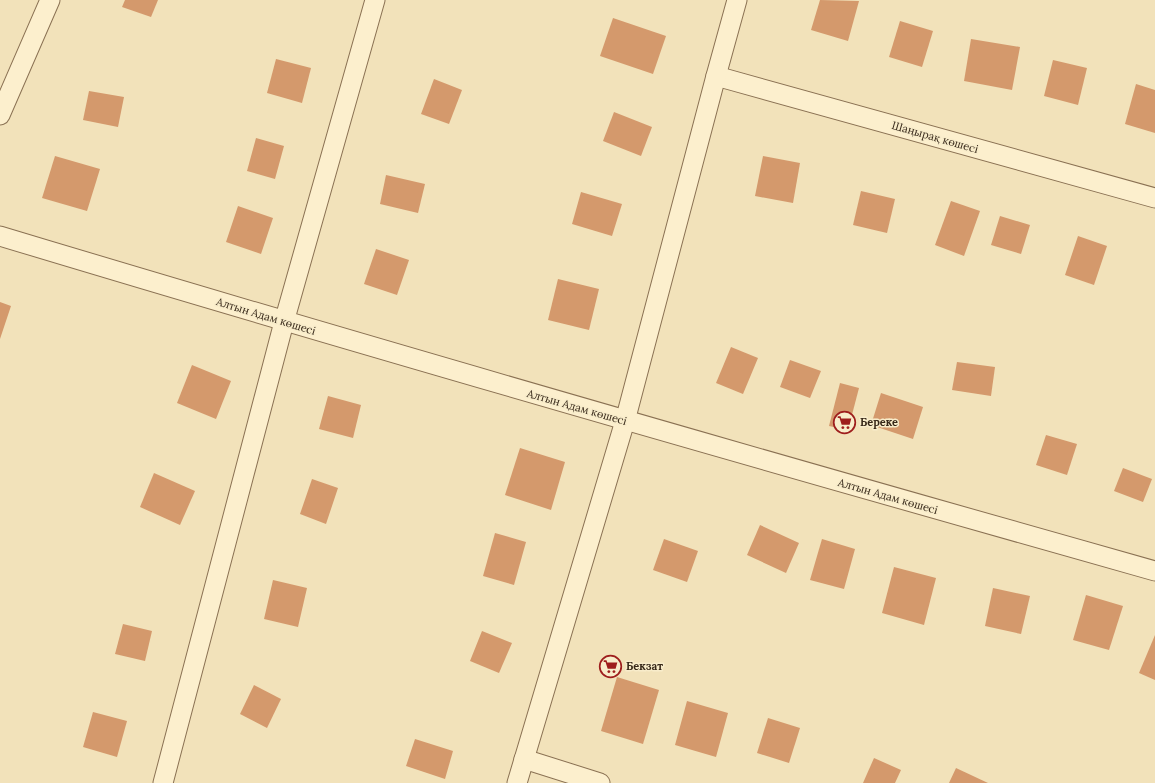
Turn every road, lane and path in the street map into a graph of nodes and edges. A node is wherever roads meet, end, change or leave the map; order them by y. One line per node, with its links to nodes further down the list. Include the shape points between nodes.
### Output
1 (50, 0): 5 (street)
2 (375, 0): 8 (street)
3 (737, 0): 4 (street)
4 (716, 76): 6 (street, Шаңырақ көшесі); 9 (street)
5 (0, 115)
6 (1155, 198)
7 (0, 236): 8 (street, Алтын Адам көшесі)
8 (284, 322): 9 (street, Алтын Адам көшесі); 12 (street)
9 (625, 421): 10 (street, Алтын Адам көшесі); 11 (street)
10 (1155, 571)
11 (524, 760): 13 (street); 14 (street)
12 (163, 783)
13 (517, 783)
14 (600, 783)

